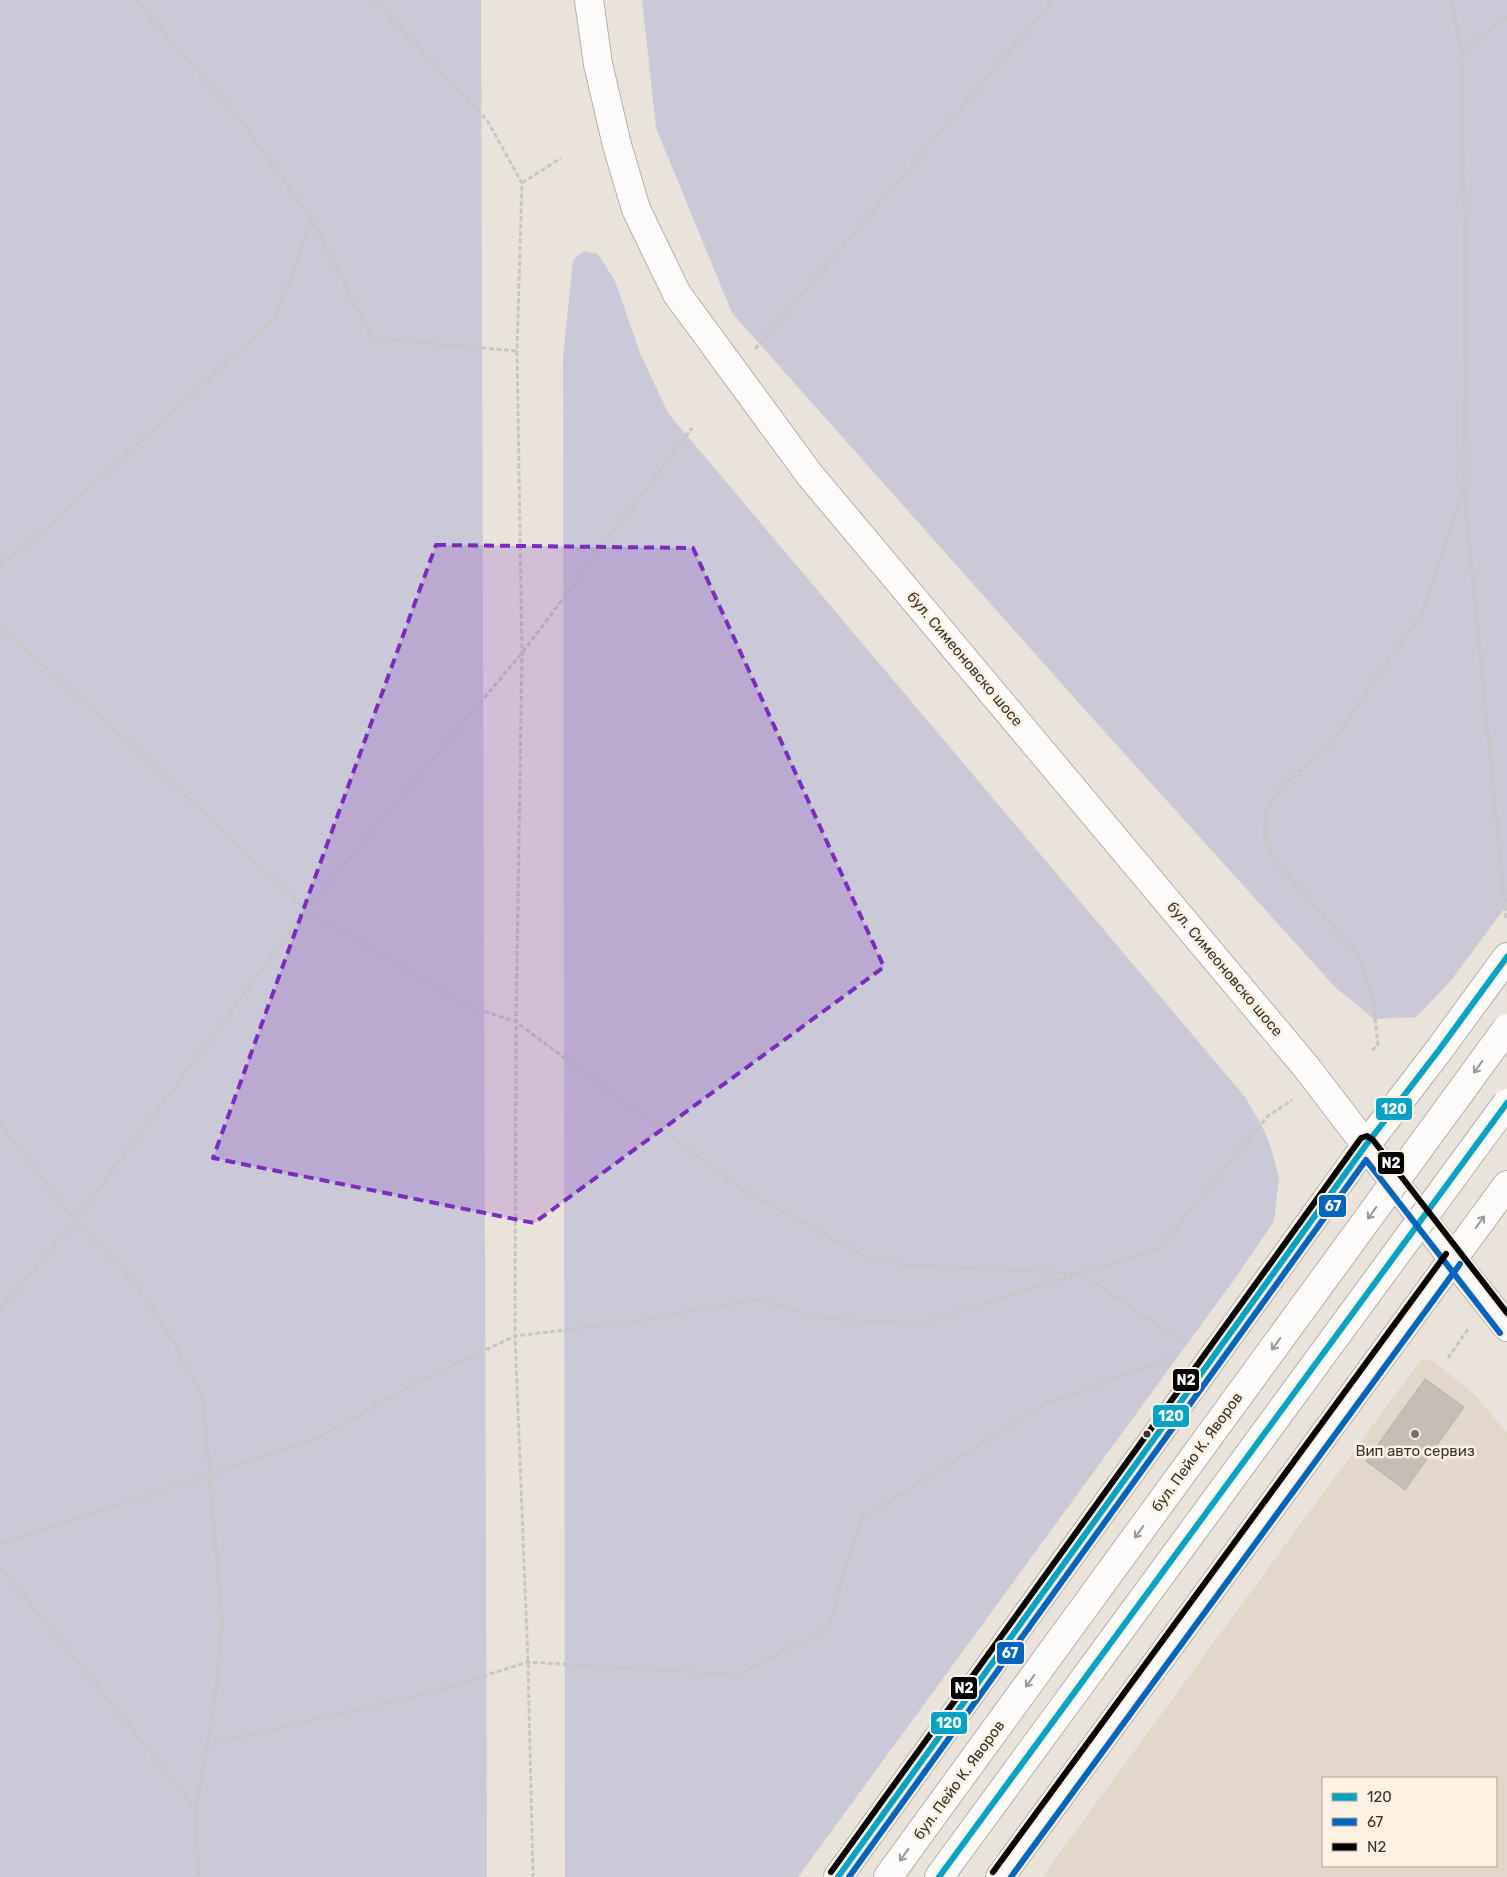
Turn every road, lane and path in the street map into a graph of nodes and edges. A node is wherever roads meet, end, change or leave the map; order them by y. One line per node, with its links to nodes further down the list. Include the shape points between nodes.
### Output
1 (135, 0): 10 (path, via 241,121)
2 (374, 0): 9 (path, via 487,120)
3 (589, 0): 27 (main road, бул. Симеоновско шосе, via 598,64 617,145 636,209 676,294 810,474 1300,1060)
4 (1053, 0): 11 (path)
5 (1452, 0): 7 (path)
6 (1507, 16): 7 (path)
7 (1461, 52): 14 (path, via 1465,249)
8 (561, 158): 9 (path)
9 (522, 183): 12 (path)
10 (312, 220): 12 (path, via 372,338); 15 (path, via 275,318 36,537)
11 (755, 350)
12 (517, 351): 17 (path)
13 (692, 428): 17 (path)
14 (1464, 490): 19 (path); 23 (path, via 1422,612 1329,746 1281,787 1266,810 1264,836 1272,857 1361,959 1373,999 1378,1046)
15 (0, 564)
16 (0, 627): 18 (path, via 129,742)
17 (522, 653): 18 (path); 21 (path)
18 (306, 910): 21 (path, via 469,1006); 29 (path)
19 (1506, 918)
20 (1507, 957): 27 (main road)
21 (516, 1022): 31 (path, via 746,1192 878,1262); 35 (path)
22 (1507, 1028): 48 (main road, бул. Пейо К. Яворов, one-way to 48, bridge)
23 (1372, 1050)
24 (1295, 1098): 31 (path, via 1268,1116 1160,1249)
25 (1507, 1103): 49 (main road, bridge)
26 (0, 1123): 29 (path)
27 (1366, 1145): 30 (main road, бул. Симеоновско шосе); 47 (main road)
28 (1507, 1185): 30 (main road, one-way to 28)
29 (75, 1221): 32 (path); 39 (path, via 129,1276 166,1329 204,1397)
30 (1453, 1259): 33 (main road, бул. Симеоновско шосе); 50 (main road)
31 (1082, 1274): 35 (path, via 921,1323 827,1319 755,1298 634,1322); 36 (path)
32 (0, 1309)
33 (1507, 1327)
34 (1468, 1328): 38 (path)
35 (516, 1336): 39 (path, via 413,1384 324,1435); 42 (path)
36 (1185, 1344)
37 (1175, 1356): 42 (path, via 1047,1403 861,1519 828,1628 738,1675)
38 (1448, 1358)
39 (211, 1475): 40 (path); 43 (path, via 222,1622 216,1692)
40 (0, 1544)
41 (0, 1567): 44 (path)
42 (528, 1662): 43 (path, via 430,1693); 46 (path)
43 (206, 1745): 44 (path)
44 (196, 1810): 45 (path)
45 (198, 1877)
46 (533, 1877)
47 (838, 1877)
48 (888, 1877)
49 (939, 1877)
50 (1000, 1877)

